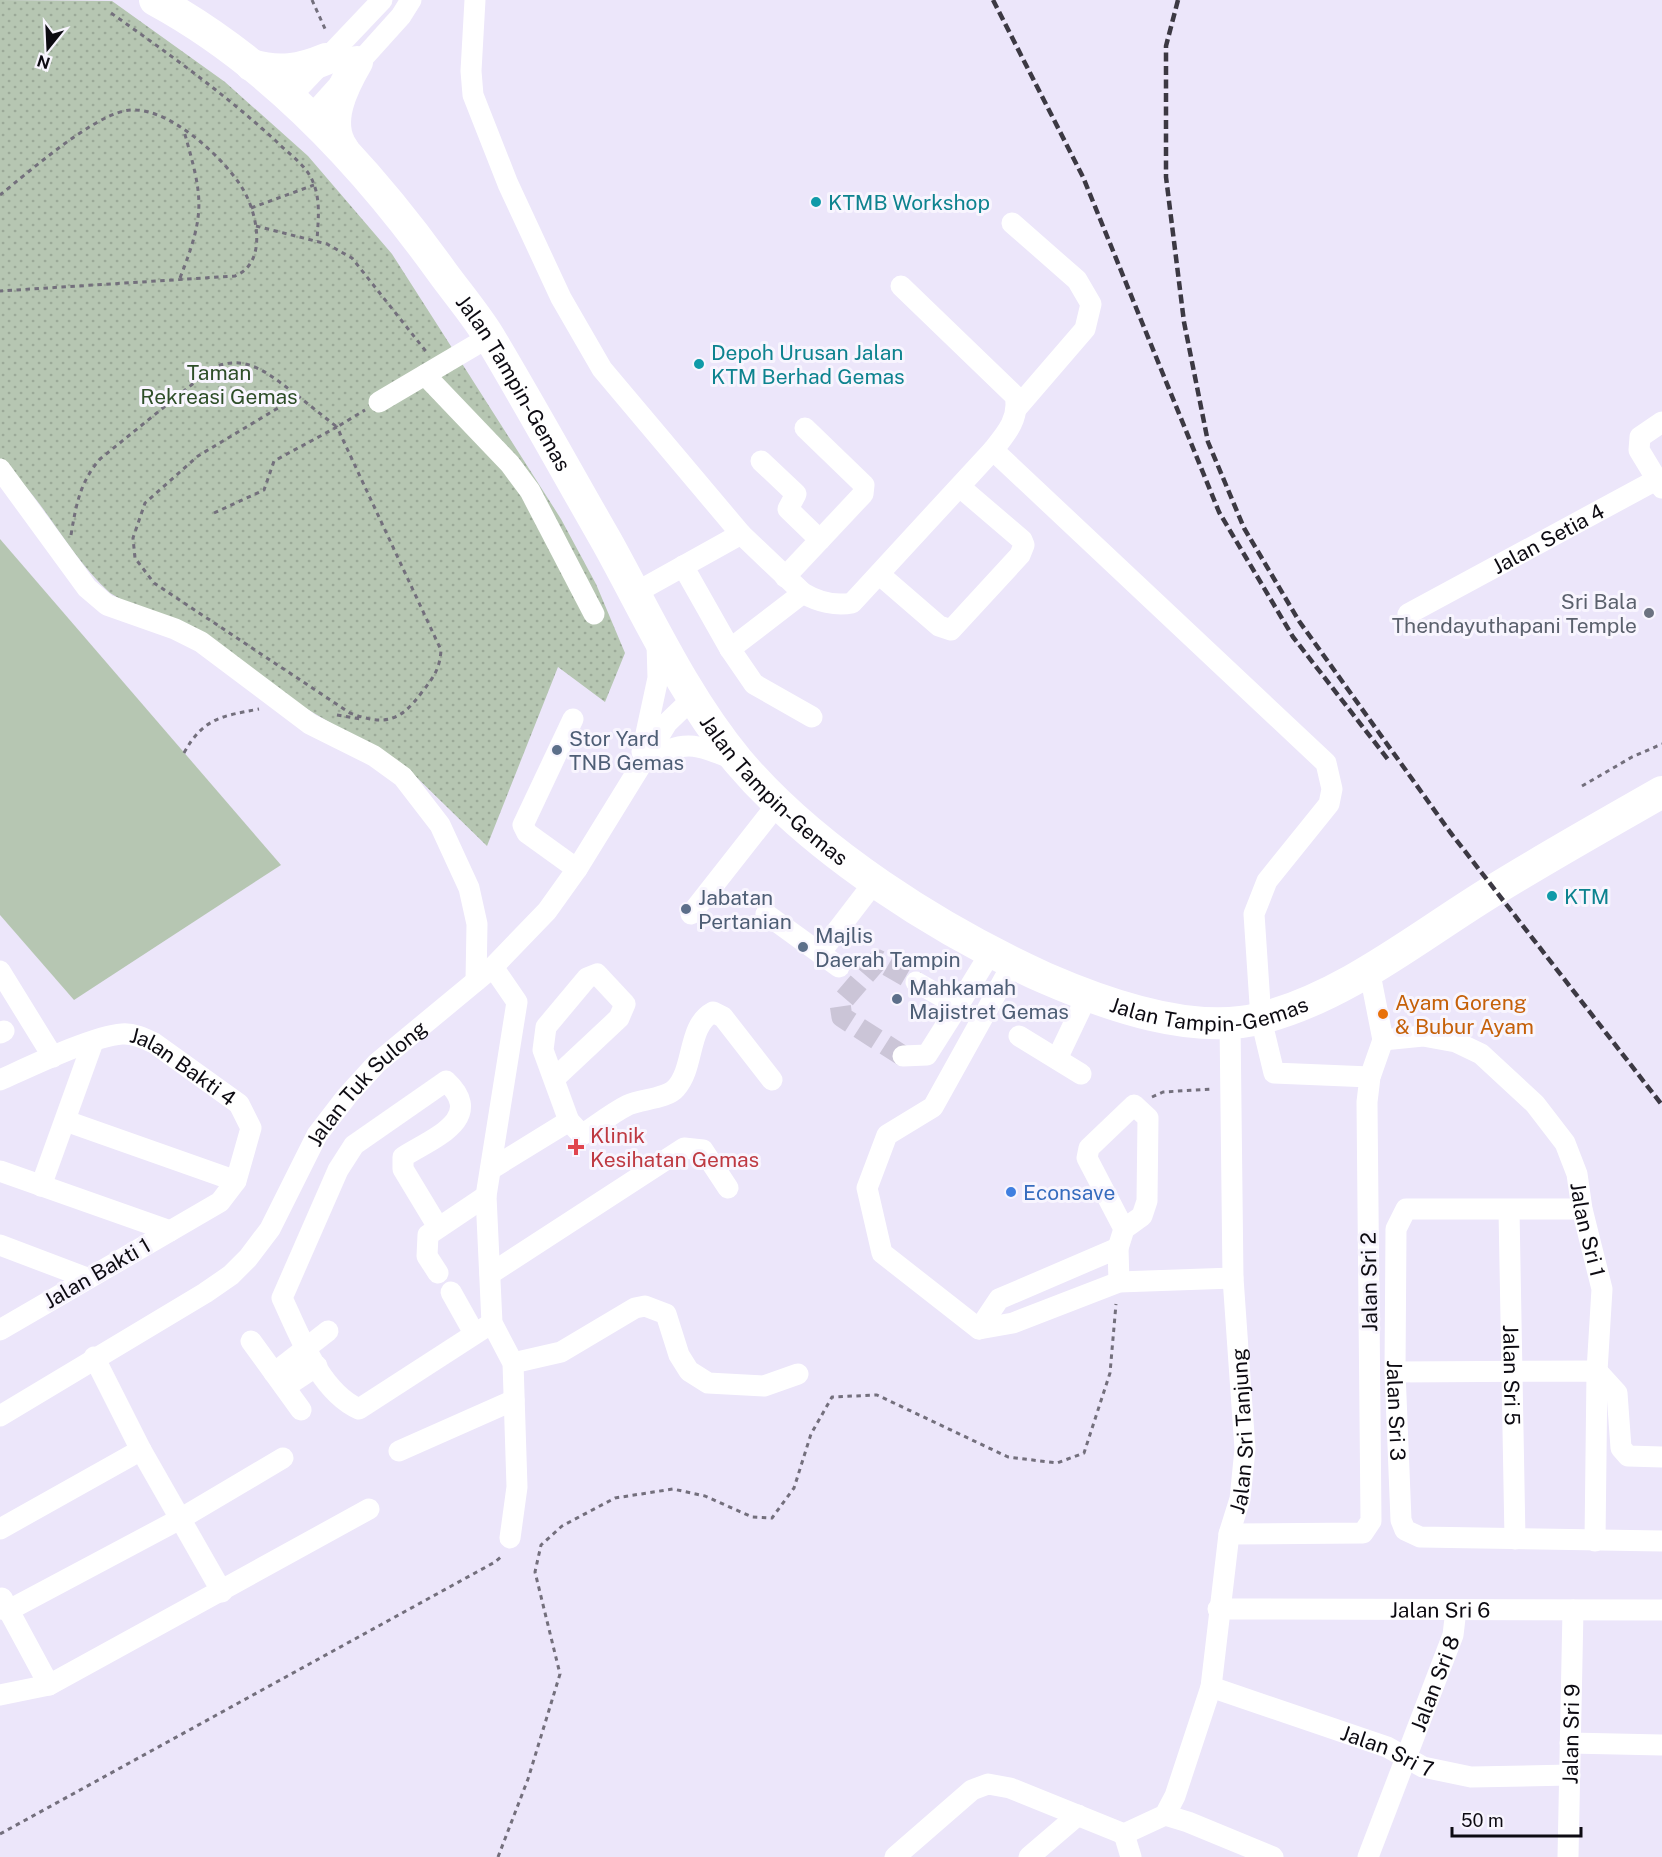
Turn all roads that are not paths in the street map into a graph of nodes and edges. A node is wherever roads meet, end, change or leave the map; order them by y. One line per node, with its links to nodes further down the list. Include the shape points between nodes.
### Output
1 (155, 0): 6 (highway, Jalan Tampin-Gemas, via 213,35)
2 (382, 0): 5 (street)
3 (411, 0): 5 (street, via 401,16)
4 (475, 0): 22 (street, via 473,95 501,169 561,298 602,369)
5 (340, 57): 6 (highway, via 283,71); 7 (street); 7 (street); 8 (highway, via 345,82 336,112 337,141)
6 (251, 65): 7 (highway, Jalan Tampin-Gemas)
7 (299, 108): 8 (highway, Jalan Tampin-Gemas)
8 (343, 149): 11 (highway, Jalan Tampin-Gemas, via 420,240)
9 (1012, 223): 13 (street, via 1077,280 1091,304 1085,329)
10 (901, 286): 13 (street, via 1015,396)
11 (489, 337): 12 (street); 27 (highway, Jalan Tampin-Gemas)
12 (432, 371): 14 (street); 29 (street, via 530,491)
13 (1024, 400): 17 (street)
14 (379, 402)
15 (1657, 425): 20 (street, via 1640,437 1638,450)
16 (806, 428): 23 (street, via 864,485 863,494)
17 (993, 450): 21 (street); 54 (street, via 1326,764 1332,789 1329,804 1267,881 1254,914)
18 (761, 461): 23 (street, via 796,494 788,509)
19 (0, 469): 50 (street, via 87,588 107,605 201,642 310,724 374,756 403,777 440,825 470,888 477,924)
20 (1659, 484): 30 (street, Jalan Setia 4)
21 (960, 487): 25 (street); 25 (street, via 1022,540 1020,555 951,630 939,626)
22 (741, 534): 24 (street); 26 (street)
23 (820, 540): 26 (street)
24 (683, 566): 27 (street); 32 (street)
25 (880, 575): 28 (street, via 852,603 814,600)
26 (785, 577): 28 (street)
27 (635, 593): 31 (highway, Jalan Tampin-Gemas)
28 (803, 593): 32 (street)
29 (594, 614)
30 (1408, 614)
31 (655, 631): 33 (highway, Jalan Tampin-Gemas); 37 (street, via 659,667)
32 (730, 649): 34 (street, via 754,684)
33 (693, 698): 36 (highway, Jalan Tampin-Gemas); 37 (street, Jalan Tuk Sulong, via 667,723)
34 (812, 717)
35 (573, 719): 40 (street, via 523,825 526,833)
36 (739, 761): 37 (street, via 696,746 679,746 668,748); 39 (highway, Jalan Tampin-Gemas)
37 (640, 765): 40 (street, Jalan Tuk Sulong)
38 (1662, 792): 48 (highway, Jalan Tampin-Gemas, via 1495,889)
39 (779, 802): 41 (highway, Jalan Tampin-Gemas, via 827,845); 42 (street)
40 (577, 869): 46 (street, Jalan Tuk Sulong, via 547,911)
41 (876, 880): 44 (street); 45 (highway, Jalan Tampin-Gemas, via 933,919)
42 (691, 914)
43 (766, 914): 44 (street)
44 (820, 953): 47 (street)
45 (1002, 958): 52 (highway, Jalan Tampin-Gemas); 53 (street); 90 (street, via 933,1107 887,1135 867,1188 882,1252)
46 (493, 967): 50 (street, Jalan Tuk Sulong); 69 (street, via 517,1002)
47 (839, 967)
48 (1369, 969): 54 (highway, Jalan Tampin-Gemas, via 1316,998); 57 (street)
49 (0, 971): 59 (street)
50 (476, 981): 93 (street, Jalan Tuk Sulong, via 384,1057 347,1096 317,1136 270,1229 231,1275)
51 (916, 982): 53 (street)
52 (1087, 996): 55 (highway, Jalan Tampin-Gemas, via 1173,1020); 61 (street)
53 (958, 1006): 60 (street, via 927,1055)
54 (1261, 1019): 55 (highway, Jalan Tampin-Gemas); 63 (street, via 1274,1073)
55 (1230, 1022): 85 (street, Jalan Sri Tanjung)
56 (1019, 1036): 61 (street)
57 (1383, 1040): 63 (street, Jalan Sri 2); 75 (street, Jalan Sri 1, via 1423,1036 1456,1042 1481,1053 1534,1104 1565,1143 1577,1174)
58 (93, 1042): 59 (street, Jalan Bakti 4); 67 (street); 71 (street, Jalan Bakti 4, via 122,1034 154,1042 239,1104 251,1128)
59 (57, 1056): 65 (street, Jalan Bakti 4)
60 (903, 1056)
61 (1057, 1059): 62 (street)
62 (1080, 1074)
63 (1370, 1077): 111 (street, Jalan Sri 2, via 1367,1102 1371,1521 1363,1533)
64 (555, 1078): 64 (street, via 543,1050 546,1027 587,978 597,974 625,1004 619,1018); 68 (street)
65 (0, 1080)
66 (772, 1080): 68 (street, via 723,1017 713,1012 699,1025 686,1074 674,1091 629,1104 582,1135)
67 (66, 1121): 71 (street); 72 (street)
68 (569, 1121): 69 (street)
69 (491, 1169): 74 (street)
70 (0, 1171): 72 (street)
71 (236, 1181): 77 (street, Jalan Bakti 4, via 220,1202)
72 (41, 1186): 79 (street)
73 (728, 1188): 83 (street, via 703,1150 684,1148)
74 (486, 1196): 78 (street); 83 (street)
75 (1582, 1209): 76 (street, Jalan Sri 3); 97 (street, Jalan Sri 1, via 1602,1289)
76 (1502, 1210): 96 (street, Jalan Sri 5); 98 (street, Jalan Sri 3, via 1406,1209 1400,1218 1396,1229)
77 (194, 1218): 79 (street, Jalan Bakti 1)
78 (438, 1227): 82 (street, via 428,1235 428,1256); 94 (street, via 403,1169 403,1157 456,1124 461,1113 457,1090 447,1081 354,1145 338,1170 282,1298)
79 (170, 1231): 84 (street, Jalan Bakti 1)
80 (1121, 1238): 80 (street, via 1087,1158 1089,1148 1134,1105 1148,1118 1147,1201 1142,1216); 86 (street); 90 (street, via 999,1299)
81 (0, 1245): 84 (street)
82 (438, 1273)
83 (490, 1274): 89 (street)
84 (87, 1278): 88 (street, Jalan Bakti 1)
85 (1233, 1278): 86 (street); 111 (street, Jalan Sri Tanjung, via 1245,1449 1240,1499)
86 (1119, 1282): 90 (street, via 1013,1323)
87 (451, 1293): 89 (street)
88 (2, 1327)
89 (483, 1328): 94 (street, via 359,1409 346,1403); 95 (street)
90 (979, 1329)
91 (328, 1331): 94 (street)
92 (251, 1341): 100 (street)
93 (94, 1357): 103 (street, Jalan Tuk Sulong); 104 (street)
94 (311, 1359): 100 (street)
95 (513, 1363): 99 (street, via 561,1352 635,1308 645,1306 666,1314 679,1355 689,1371 708,1383 764,1386); 101 (street)
96 (1505, 1371): 97 (street); 98 (street); 113 (street, Jalan Sri 5)
97 (1597, 1371): 106 (street, via 1617,1393 1621,1448 1628,1456); 114 (street, Jalan Sri 1)
98 (1395, 1372): 113 (street, Jalan Sri 3, via 1401,1520 1405,1530 1420,1537)
99 (798, 1374)
100 (279, 1380): 102 (street)
101 (514, 1400): 105 (street); 112 (street, via 517,1487)
102 (301, 1410)
103 (0, 1416)
104 (141, 1450): 109 (street); 110 (street)
105 (399, 1451)
106 (1662, 1456)
107 (283, 1458): 109 (street)
108 (369, 1509): 116 (street)
109 (180, 1519): 116 (street); 117 (street)
110 (0, 1529)
111 (1229, 1533): 118 (street, Jalan Sri Tanjung)
112 (510, 1538)
113 (1508, 1539): 114 (street, Jalan Sri 3)
114 (1595, 1541): 115 (street, Jalan Sri 3)
115 (1662, 1541)
116 (222, 1592): 122 (street)
117 (3, 1605): 122 (street)
118 (1218, 1609): 119 (street, Jalan Sri 6); 123 (street, Jalan Sri Tanjung)
119 (1456, 1610): 120 (street, Jalan Sri 6); 127 (street, Jalan Sri 8, via 1453,1635)
120 (1572, 1610): 121 (street, Jalan Sri 6); 125 (street, Jalan Sri 9)
121 (1662, 1610)
122 (49, 1685): 124 (street)
123 (1211, 1687): 127 (street, Jalan Sri 7, via 1387,1747); 130 (street, Jalan Sri Tanjung)
124 (0, 1695)
125 (1570, 1743): 126 (street); 128 (street, Jalan Sri 9)
126 (1662, 1745)
127 (1406, 1758): 128 (street, Jalan Sri 7, via 1423,1767 1471,1777); 136 (street, Jalan Sri 8)
128 (1569, 1775): 137 (street, Jalan Sri 9)
129 (1078, 1815): 131 (street); 132 (street, via 1010,1788 988,1784 972,1790); 133 (street)
130 (1165, 1815): 131 (street); 135 (street)
131 (1124, 1834): 134 (street)
132 (895, 1857)
133 (1029, 1857)
134 (1131, 1857)
135 (1273, 1857)
136 (1368, 1857)
137 (1568, 1857)

